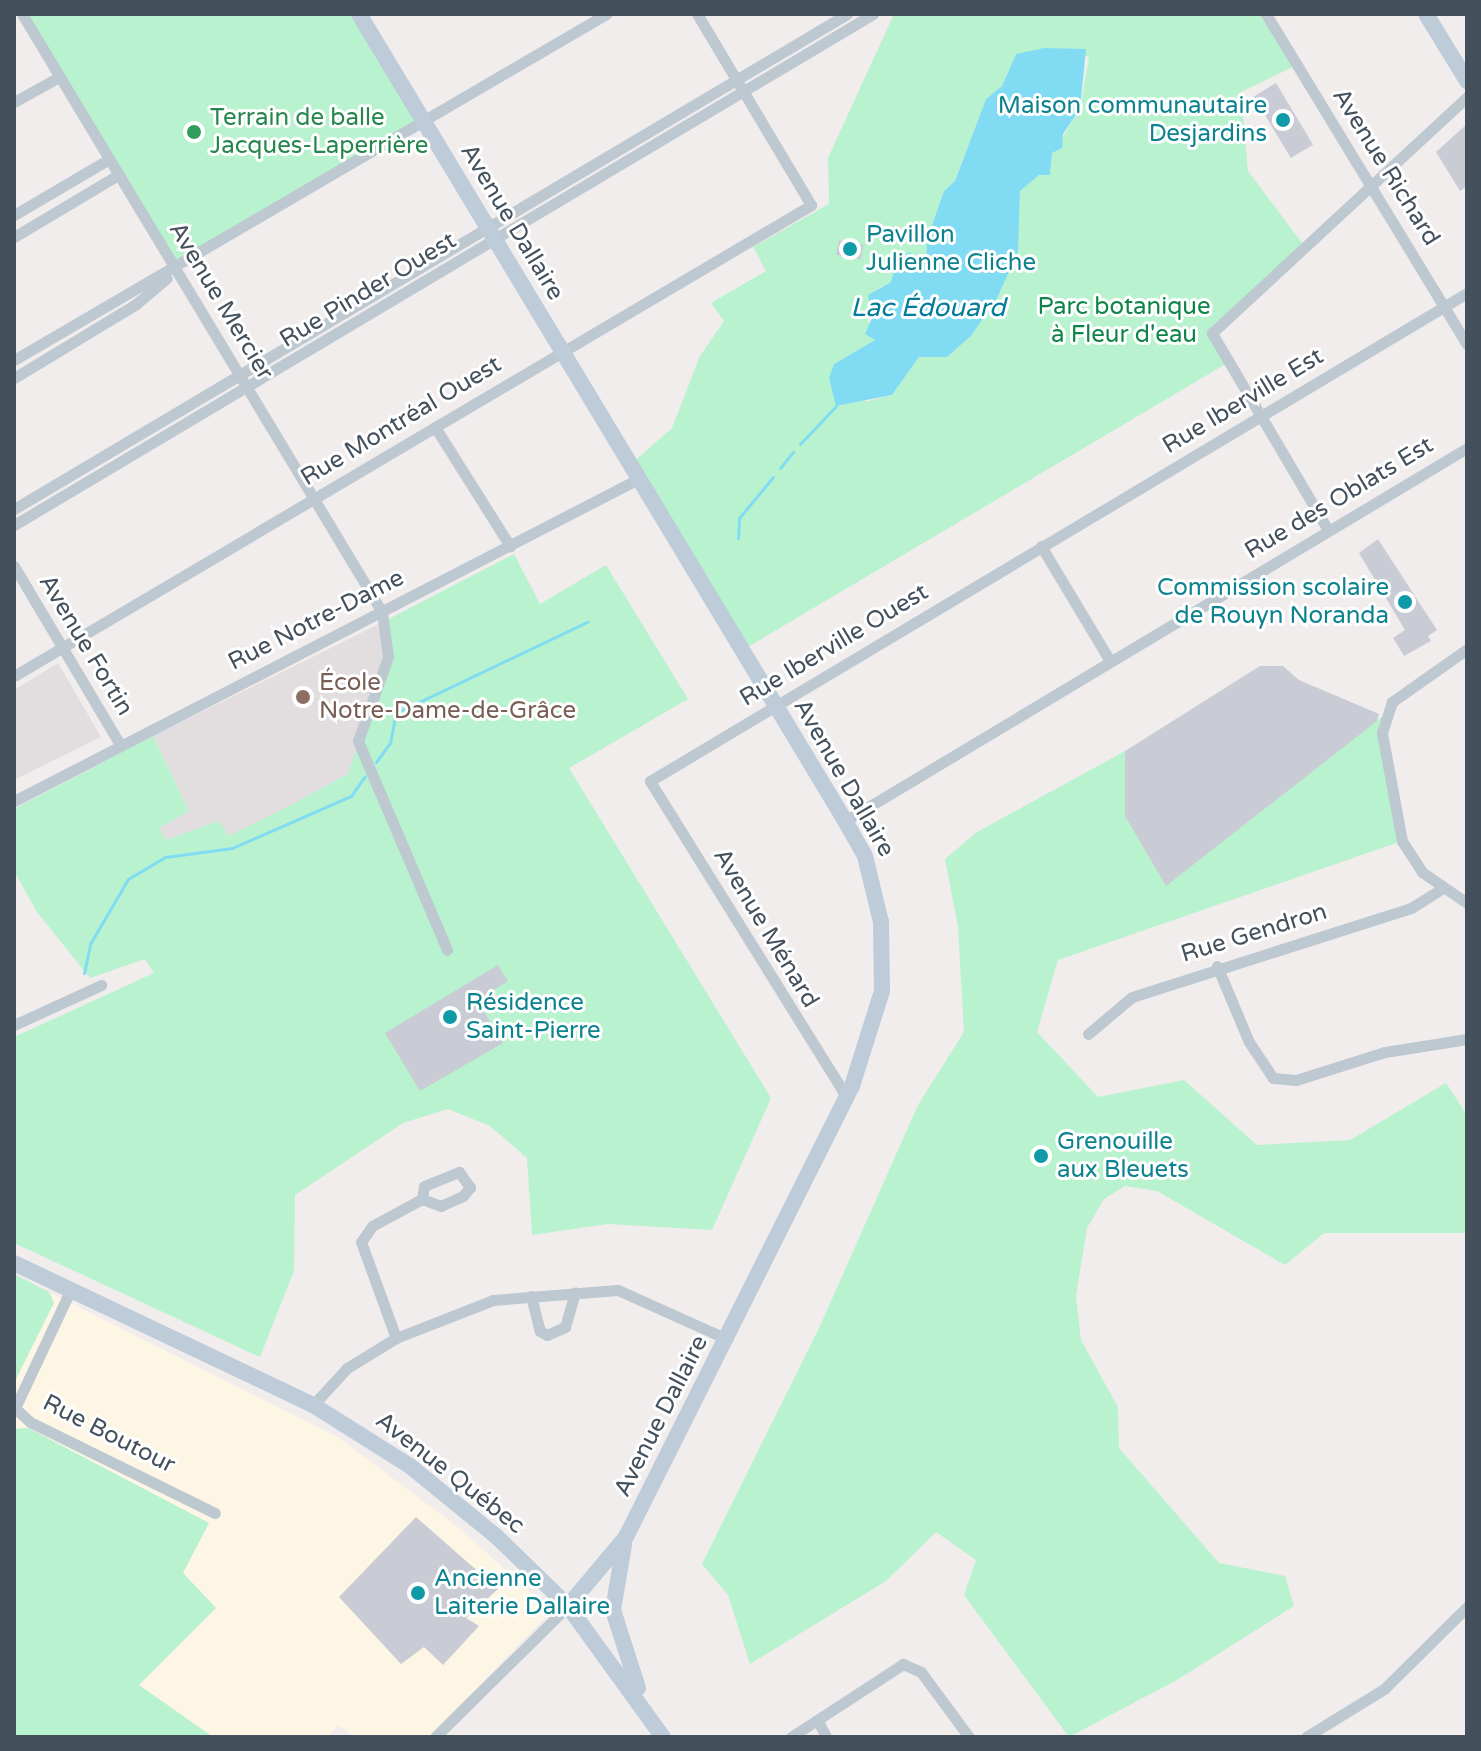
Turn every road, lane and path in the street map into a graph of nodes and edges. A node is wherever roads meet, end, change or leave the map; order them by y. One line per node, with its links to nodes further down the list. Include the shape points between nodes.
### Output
1 (22, 14): 9 (street, Avenue Mercier)
2 (606, 14): 15 (street)
3 (697, 14): 10 (street)
4 (847, 14): 10 (street, Rue Pinder Ouest)
5 (873, 14): 12 (street, Rue Pinder Ouest)
6 (1266, 14): 18 (street, Avenue Richard)
7 (1426, 14): 11 (street)
8 (366, 16): 15 (street, Avenue Dallaire)
9 (59, 77): 14 (street); 16 (street, Avenue Mercier)
10 (736, 80): 12 (street); 20 (street, Rue Pinder Ouest)
11 (1467, 81)
12 (744, 93): 20 (street, Rue Pinder Ouest); 26 (street, Rue Montréal Ouest, via 811,205)
13 (1467, 97): 18 (street)
14 (14, 102)
15 (423, 121): 20 (street, Avenue Dallaire); 22 (street)
16 (109, 159): 17 (street, Avenue Mercier); 19 (street)
17 (118, 175): 21 (street); 22 (street, Avenue Mercier)
18 (1371, 183): 24 (street, Avenue Richard); 31 (street, via 1212,333)
19 (14, 215)
20 (490, 233): 26 (street, Avenue Dallaire); 28 (street, Rue Pinder Ouest); 30 (street, Rue Pinder Ouest)
21 (14, 237)
22 (176, 270): 27 (street, via 127,291); 28 (street, Avenue Mercier); 29 (street, via 136,304)
23 (1467, 293): 24 (street, Rue Iberville Est)
24 (1445, 307): 25 (street, Avenue Richard); 31 (street, Rue Iberville Est)
25 (1467, 344)
26 (562, 352): 32 (street, Rue Montréal Ouest); 34 (street, Avenue Dallaire)
27 (14, 360)
28 (239, 374): 30 (street, Avenue Mercier); 36 (street, Rue Pinder Ouest)
29 (14, 378)
30 (247, 387): 35 (street, Avenue Mercier); 37 (street, Rue Pinder Ouest)
31 (1262, 415): 38 (street); 40 (street, Rue Iberville Est)
32 (435, 427): 35 (street, Rue Montréal Ouest); 39 (street)
33 (1467, 448): 38 (street, Rue des Oblats Est)
34 (638, 479): 39 (street, Rue Notre-Dame); 47 (street, Avenue Dallaire)
35 (314, 499): 42 (street, Avenue Mercier); 43 (street, Rue Montréal Ouest)
36 (14, 509)
37 (14, 525)
38 (1328, 530): 45 (street, Rue des Oblats Est)
39 (510, 546): 42 (street, Rue Notre-Dame)
40 (1041, 546): 45 (street); 47 (street, Rue Iberville Ouest)
41 (14, 566): 43 (street, Avenue Fortin)
42 (382, 612): 48 (street, Rue Notre-Dame); 54 (street, via 388,657 358,741)
43 (62, 647): 46 (street, Rue Montréal Ouest); 48 (street, Avenue Fortin)
44 (1467, 649): 52 (street, via 1392,702 1382,733 1402,841)
45 (1110, 661): 51 (street, Rue des Oblats Est)
46 (14, 676)
47 (775, 705): 49 (street, Rue Iberville Ouest); 51 (street, Avenue Dallaire)
48 (121, 746): 50 (street, Rue Notre-Dame)
49 (650, 781): 60 (street, Avenue Ménard)
50 (14, 801)
51 (845, 821): 60 (street, Avenue Dallaire, via 873,879 884,955 871,1038)
52 (1441, 889): 53 (street); 55 (street, Rue Gendron, via 1411,908)
53 (1467, 903)
54 (447, 950)
55 (1217, 966): 58 (street, Rue Gendron, via 1132,997); 59 (street, via 1249,1042 1269,1074 1283,1079 1385,1052)
56 (101, 985): 57 (street)
57 (14, 1025)
58 (1088, 1034)
59 (1467, 1039)
60 (846, 1096): 67 (street, Avenue Dallaire)
61 (422, 1199): 66 (street, via 372,1226 361,1242)
62 (14, 1263): 63 (street, Avenue Québec)
63 (71, 1289): 68 (street, Avenue Québec); 69 (street, Rue Boutour, via 15,1408 30,1422)
64 (575, 1292): 65 (street); 65 (street, via 565,1327 547,1335 540,1331); 67 (street, via 635,1295)
65 (531, 1296): 66 (street, via 475,1305)
66 (396, 1338): 68 (street, via 347,1368)
67 (727, 1339): 70 (street, Avenue Dallaire)
68 (313, 1405): 71 (street, Avenue Québec, via 451,1498)
69 (215, 1513)
70 (626, 1537): 71 (street, Avenue Dallaire); 73 (street, via 613,1610)
71 (568, 1606): 73 (street, Avenue Québec); 75 (street, Avenue Dallaire)
72 (1467, 1607): 80 (street, via 1384,1689)
73 (641, 1701): 76 (street, Avenue Québec)
74 (818, 1721): 77 (street); 78 (street); 79 (street, via 903,1664 921,1672)
75 (435, 1737)
76 (663, 1737)
77 (793, 1737)
78 (826, 1737)
79 (969, 1737)
80 (1306, 1737)

